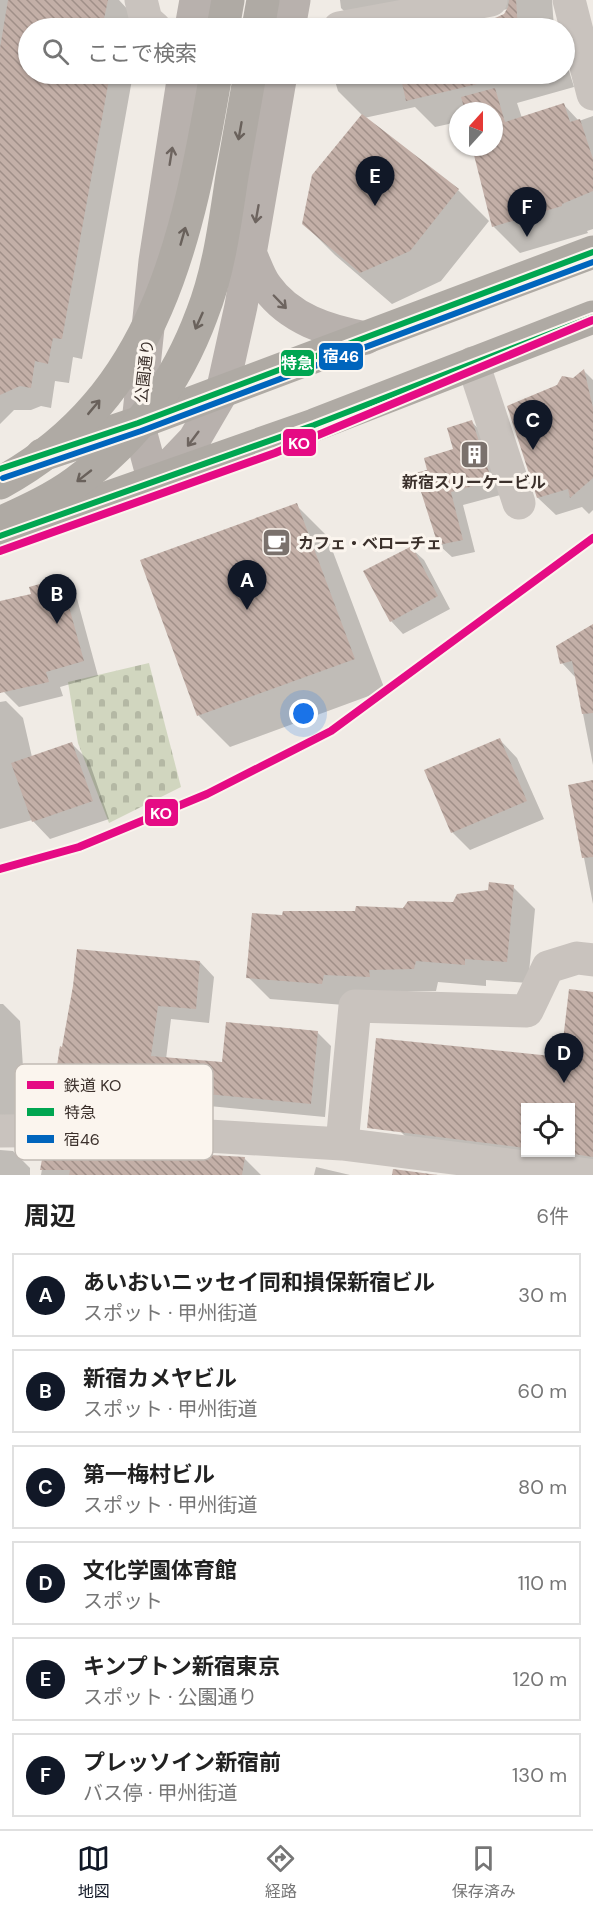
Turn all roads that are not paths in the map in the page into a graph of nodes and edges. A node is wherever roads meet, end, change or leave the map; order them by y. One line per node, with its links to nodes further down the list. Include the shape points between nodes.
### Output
1 (141, 0): 8 (street)
2 (196, 0): 9 (main road)
3 (228, 0): 10 (highway)
4 (263, 0): 11 (highway)
5 (294, 0): 12 (main road)
6 (491, 0): 13 (street)
7 (569, 0): 14 (street)
8 (146, 18)
9 (193, 18)
10 (225, 18)
11 (260, 18)
12 (291, 18)
13 (393, 18)
14 (574, 18)
15 (575, 24): 20 (street)
16 (182, 84): 27 (main road, 公園通り, one-way to 16, via 155,261)
17 (214, 84): 30 (highway, one-way to 17, bridge, via 32,464 79,423 138,348 159,304 184,234)
18 (248, 84): 32 (highway, one-way to 32, bridge, via 215,269 202,314 164,393 135,430 74,484)
19 (279, 84): 22 (main road, one-way to 22)
20 (593, 94)
21 (593, 252): 24 (highway)
22 (250, 253): 24 (main road, one-way to 24, via 265,285 284,308 337,333); 26 (main road)
23 (592, 323): 25 (highway)
24 (366, 338): 26 (highway)
25 (473, 363): 29 (highway); 31 (street)
26 (222, 392): 27 (highway); 29 (main road, one-way to 29, via 194,440)
27 (138, 423): 28 (highway); 29 (main road, 公園通り)
28 (0, 469)
29 (154, 482): 33 (highway)
30 (0, 483)
31 (519, 503)
32 (0, 523)
33 (0, 536)
34 (593, 960): 38 (street, via 577,958 548,967 527,1011 355,1006)
35 (0, 1131): 36 (street)
36 (15, 1131)
37 (213, 1136): 38 (street)
38 (342, 1144): 39 (street)
39 (589, 1175)

